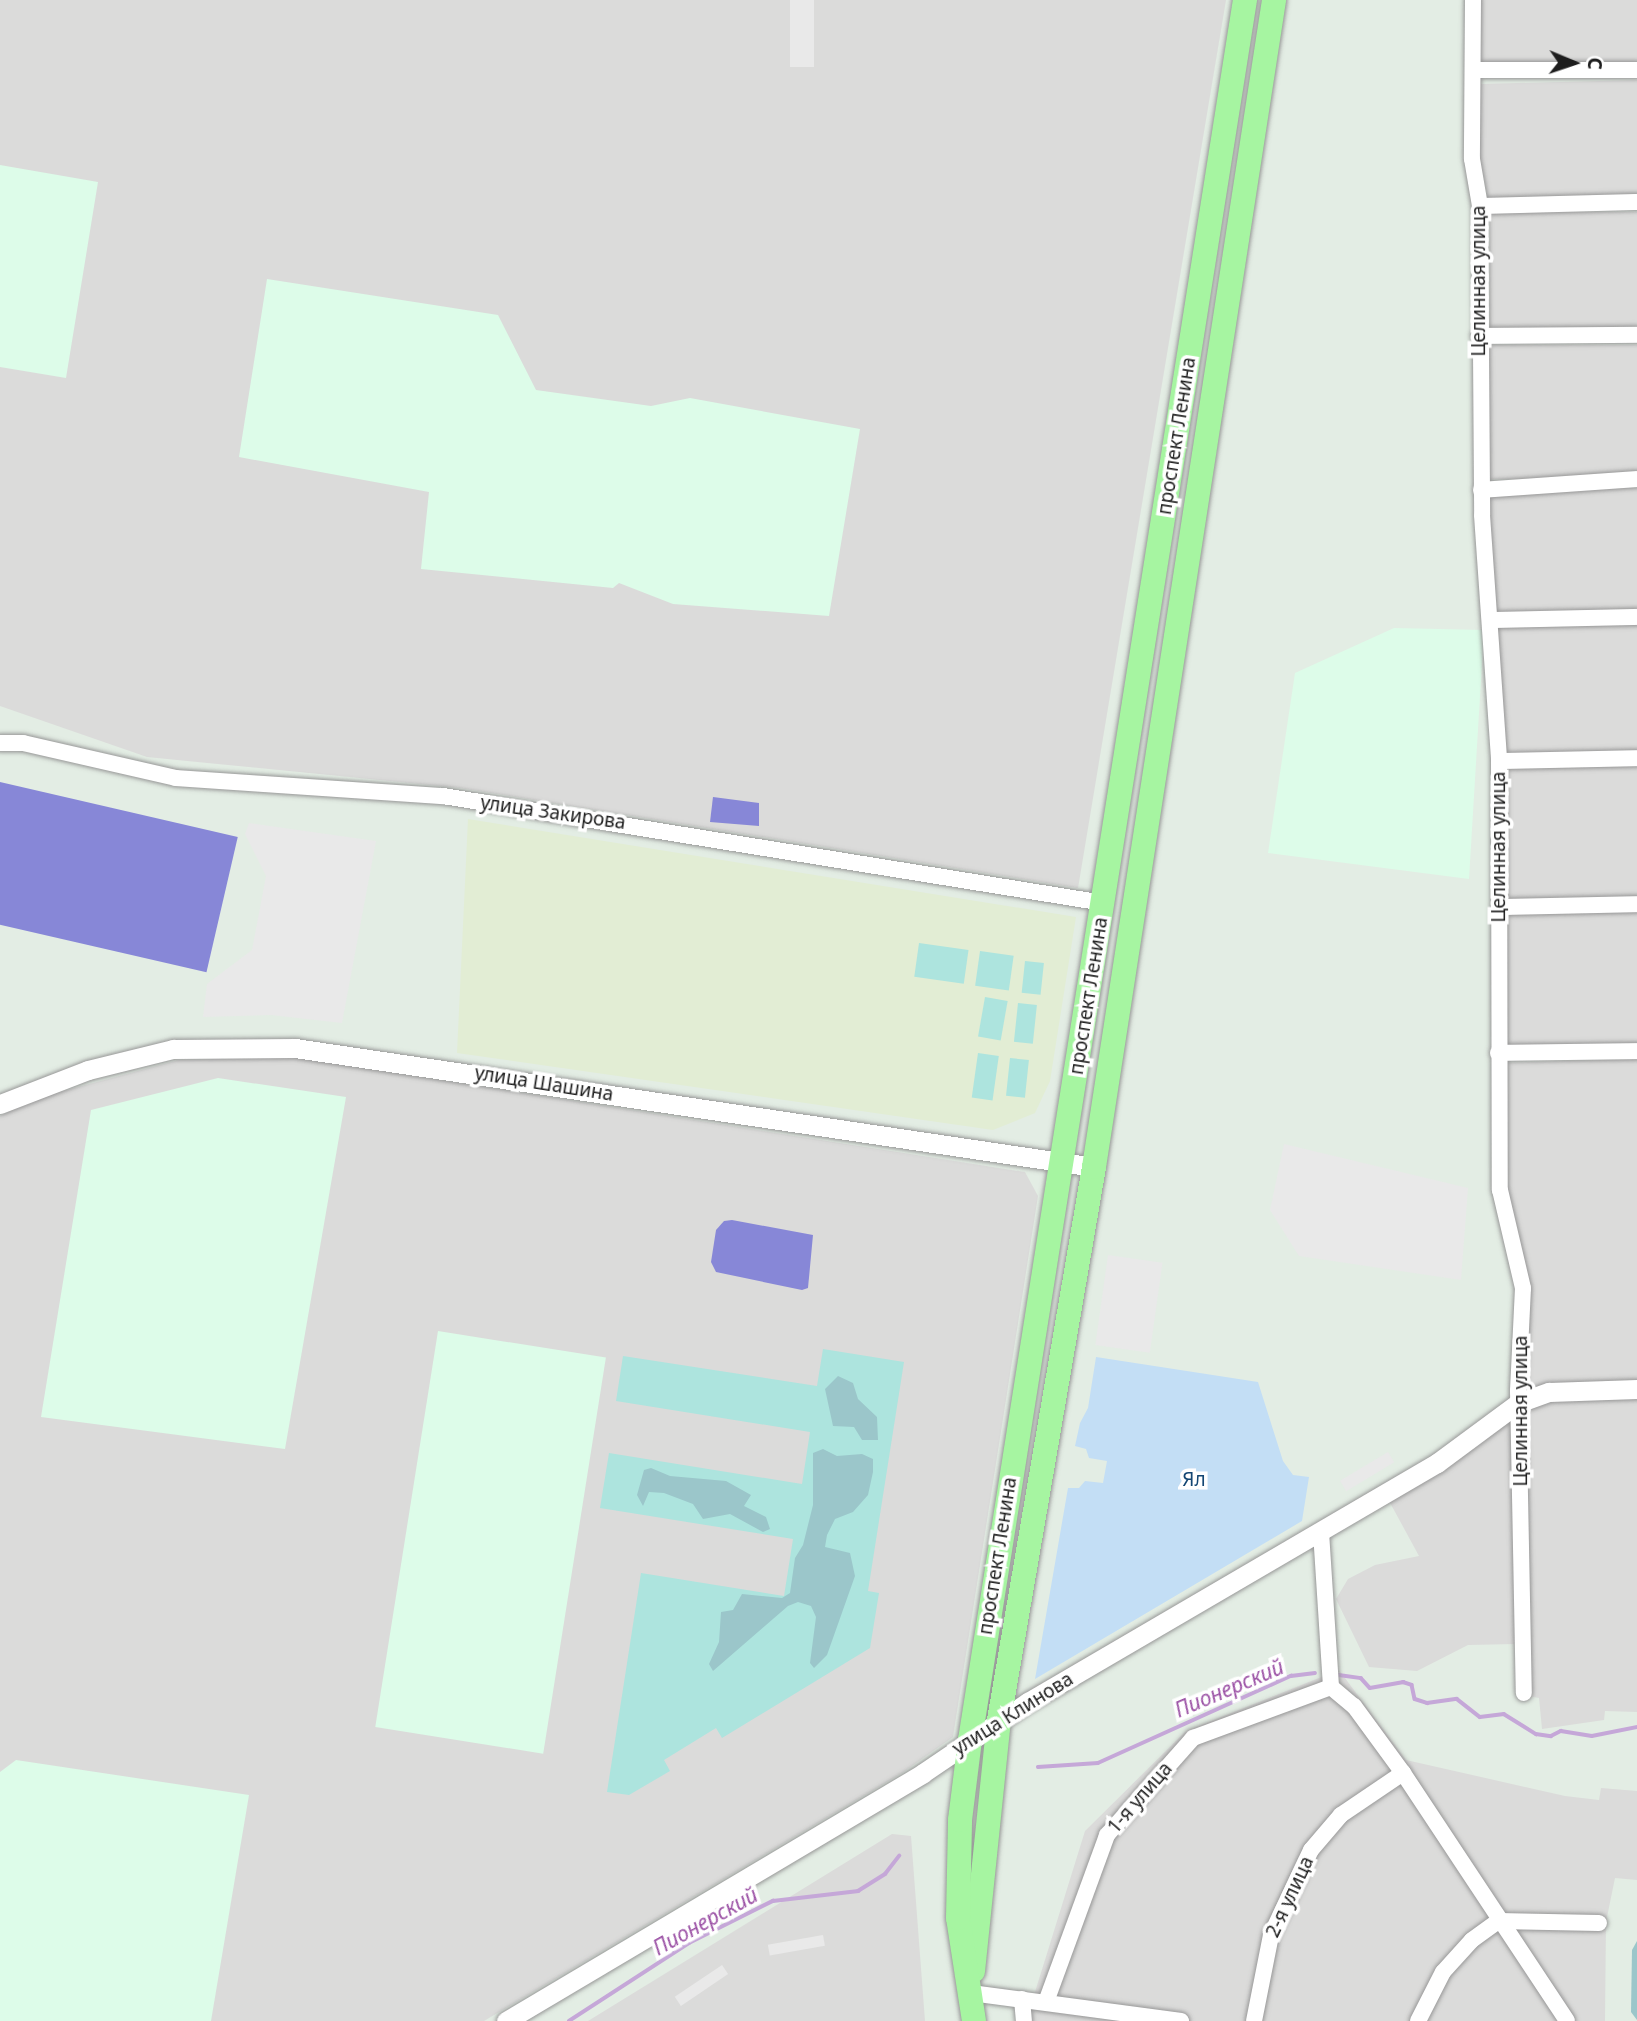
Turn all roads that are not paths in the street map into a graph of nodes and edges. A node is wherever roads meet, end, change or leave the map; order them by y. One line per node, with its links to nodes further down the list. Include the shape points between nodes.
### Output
1 (1245, 0): 12 (main road, проспект Ленина)
2 (1274, 0): 13 (main road, проспект Ленина)
3 (1473, 0): 4 (street, Целинная улица)
4 (1474, 70): 5 (street); 7 (street, Целинная улица, via 1472,159)
5 (1637, 70)
6 (1637, 202): 7 (street)
7 (1480, 206): 9 (street, Целинная улица)
8 (1637, 335): 9 (street)
9 (1479, 336): 11 (street, Целинная улица)
10 (1637, 479): 11 (street)
11 (1481, 490): 15 (street, Целинная улица)
12 (1149, 610): 13 (main road); 19 (main road, проспект Ленина)
13 (1179, 614): 26 (main road, проспект Ленина)
14 (1637, 617): 15 (street)
15 (1490, 621): 18 (street, Целинная улица)
16 (0, 743): 19 (street, улица Закирова, via 23,743 176,778 456,798)
17 (1637, 758): 18 (street)
18 (1499, 761): 21 (street, Целинная улица)
19 (1104, 903): 25 (main road, проспект Ленина)
20 (1637, 904): 21 (street)
21 (1499, 906): 23 (street, Целинная улица)
22 (1637, 1051): 23 (street)
23 (1499, 1053): 28 (street, Целинная улица, via 1500,1190 1523,1288)
24 (0, 1104): 25 (street, улица Шашина, via 88,1070 173,1049 295,1048)
25 (1063, 1162): 26 (street, улица Шашина); 33 (main road, проспект Ленина)
26 (1094, 1167): 32 (main road, проспект Ленина)
27 (1637, 1389): 28 (street, улица Клинова, via 1549,1392)
28 (1518, 1403): 29 (street, улица Клинова, via 1437,1463); 31 (street, Целинная улица)
29 (1321, 1532): 30 (street); 32 (street, улица Клинова)
30 (1331, 1687): 34 (street, via 1354,1706); 39 (street, 1-я улица, via 1193,1738 1107,1835)
31 (1524, 1693)
32 (999, 1720): 33 (street, улица Клинова); 37 (main road, проспект Ленина)
33 (970, 1740): 37 (main road, проспект Ленина, via 958,1866 960,1952); 40 (street, улица Клинова, via 807,1843)
34 (1402, 1773): 35 (street); 44 (street, 2-я улица, via 1341,1815 1311,1850 1271,1935)
35 (1498, 1921): 36 (street); 45 (street, via 1472,1940 1443,1972); 46 (street)
36 (1599, 1923)
37 (971, 1993): 38 (street); 41 (main road, проспект Ленина)
38 (1022, 1999): 39 (street); 42 (street)
39 (1046, 2001): 43 (street)
40 (506, 2021)
41 (974, 2021)
42 (1024, 2021)
43 (1181, 2021)
44 (1254, 2021)
45 (1418, 2021)
46 (1567, 2021)

